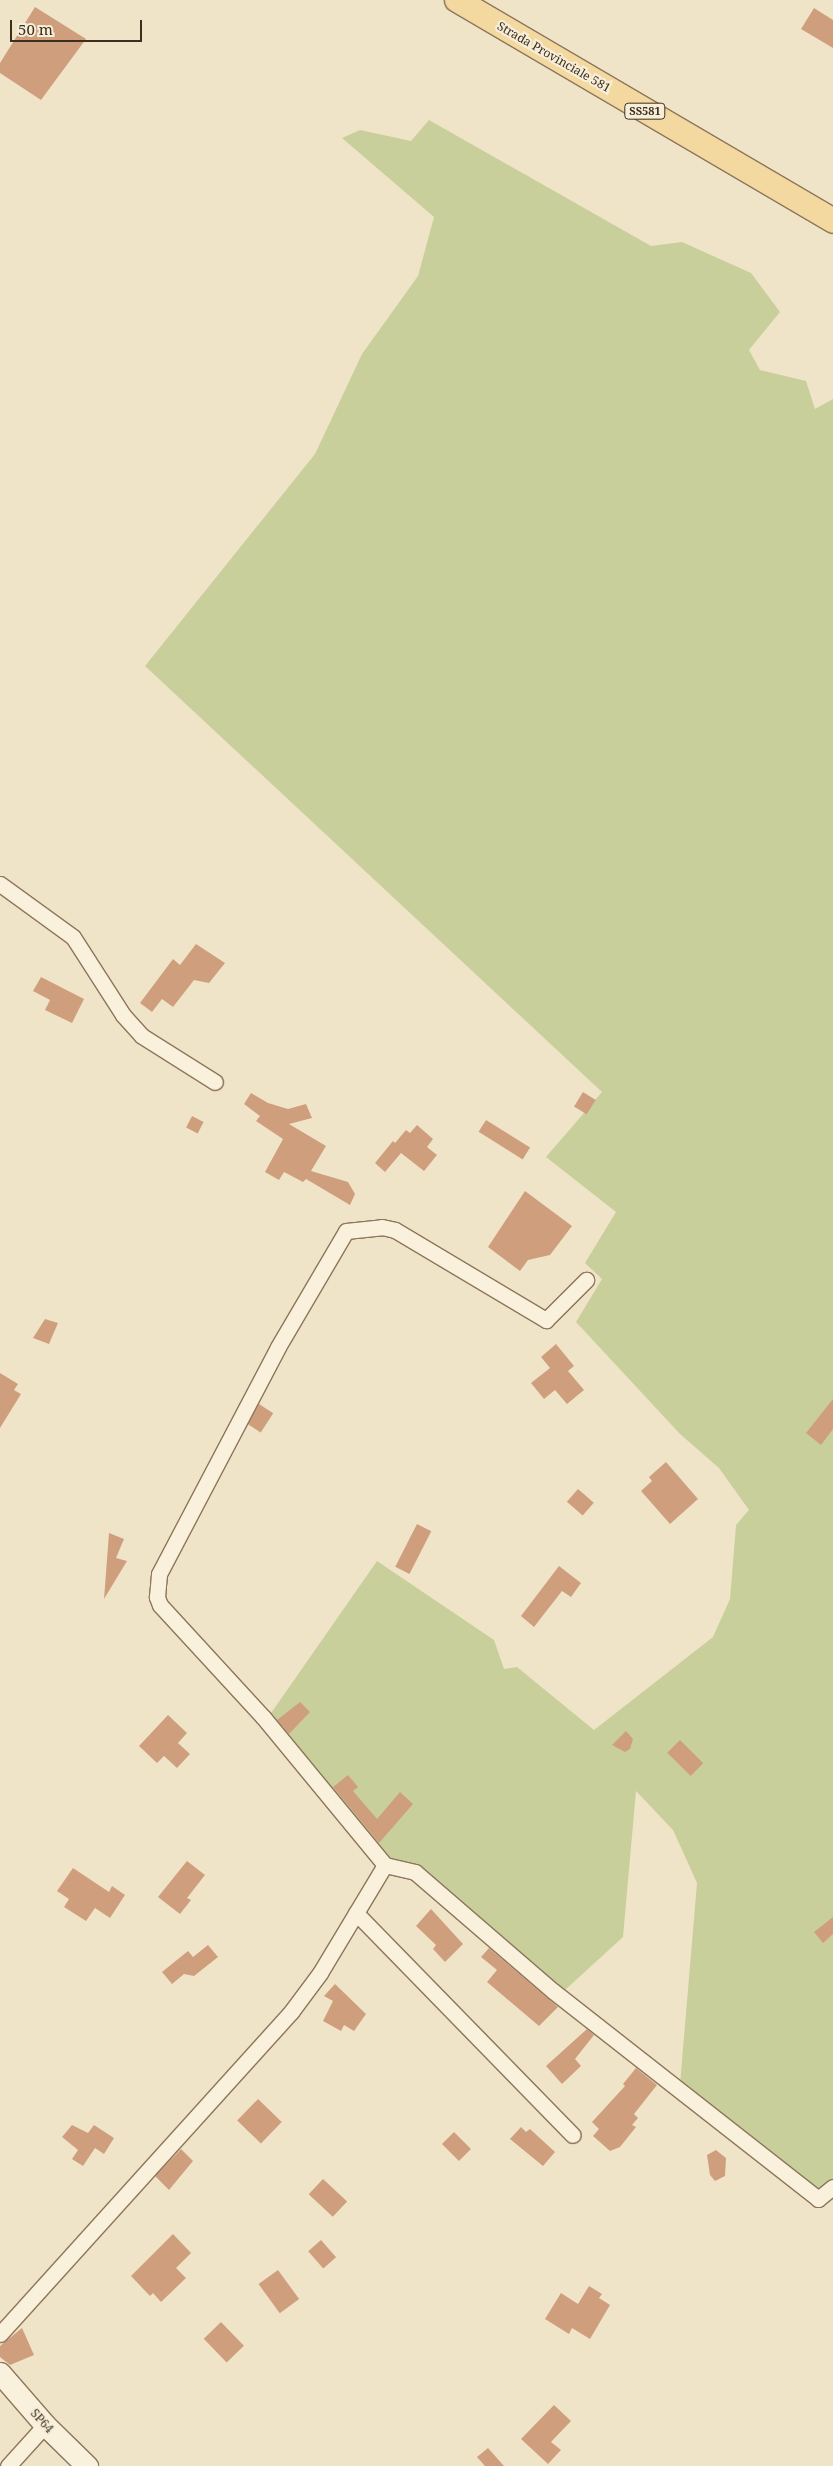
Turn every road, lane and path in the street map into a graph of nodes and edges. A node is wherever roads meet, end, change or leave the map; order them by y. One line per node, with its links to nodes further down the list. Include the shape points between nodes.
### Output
1 (456, 0): 2 (main road, Strada Provinciale 581 / SS581)
2 (833, 221)
3 (0, 884): 4 (street, via 73,937 123,1014 142,1036)
4 (215, 1082)
5 (586, 1280): 6 (street, via 546,1320 395,1230 382,1227 346,1231 278,1347 156,1582 160,1605 263,1717)
6 (385, 1865): 7 (street); 9 (street, via 415,1872 553,1991 818,2199)
7 (356, 1913): 8 (street); 10 (street, via 320,1973 291,2012)
8 (573, 2135)
9 (833, 2187)
10 (0, 2334)
11 (0, 2373): 12 (street, SP64 / SP64)
12 (45, 2425): 13 (street); 14 (street, SP64 / SP64)
13 (8, 2466)
14 (87, 2466)

